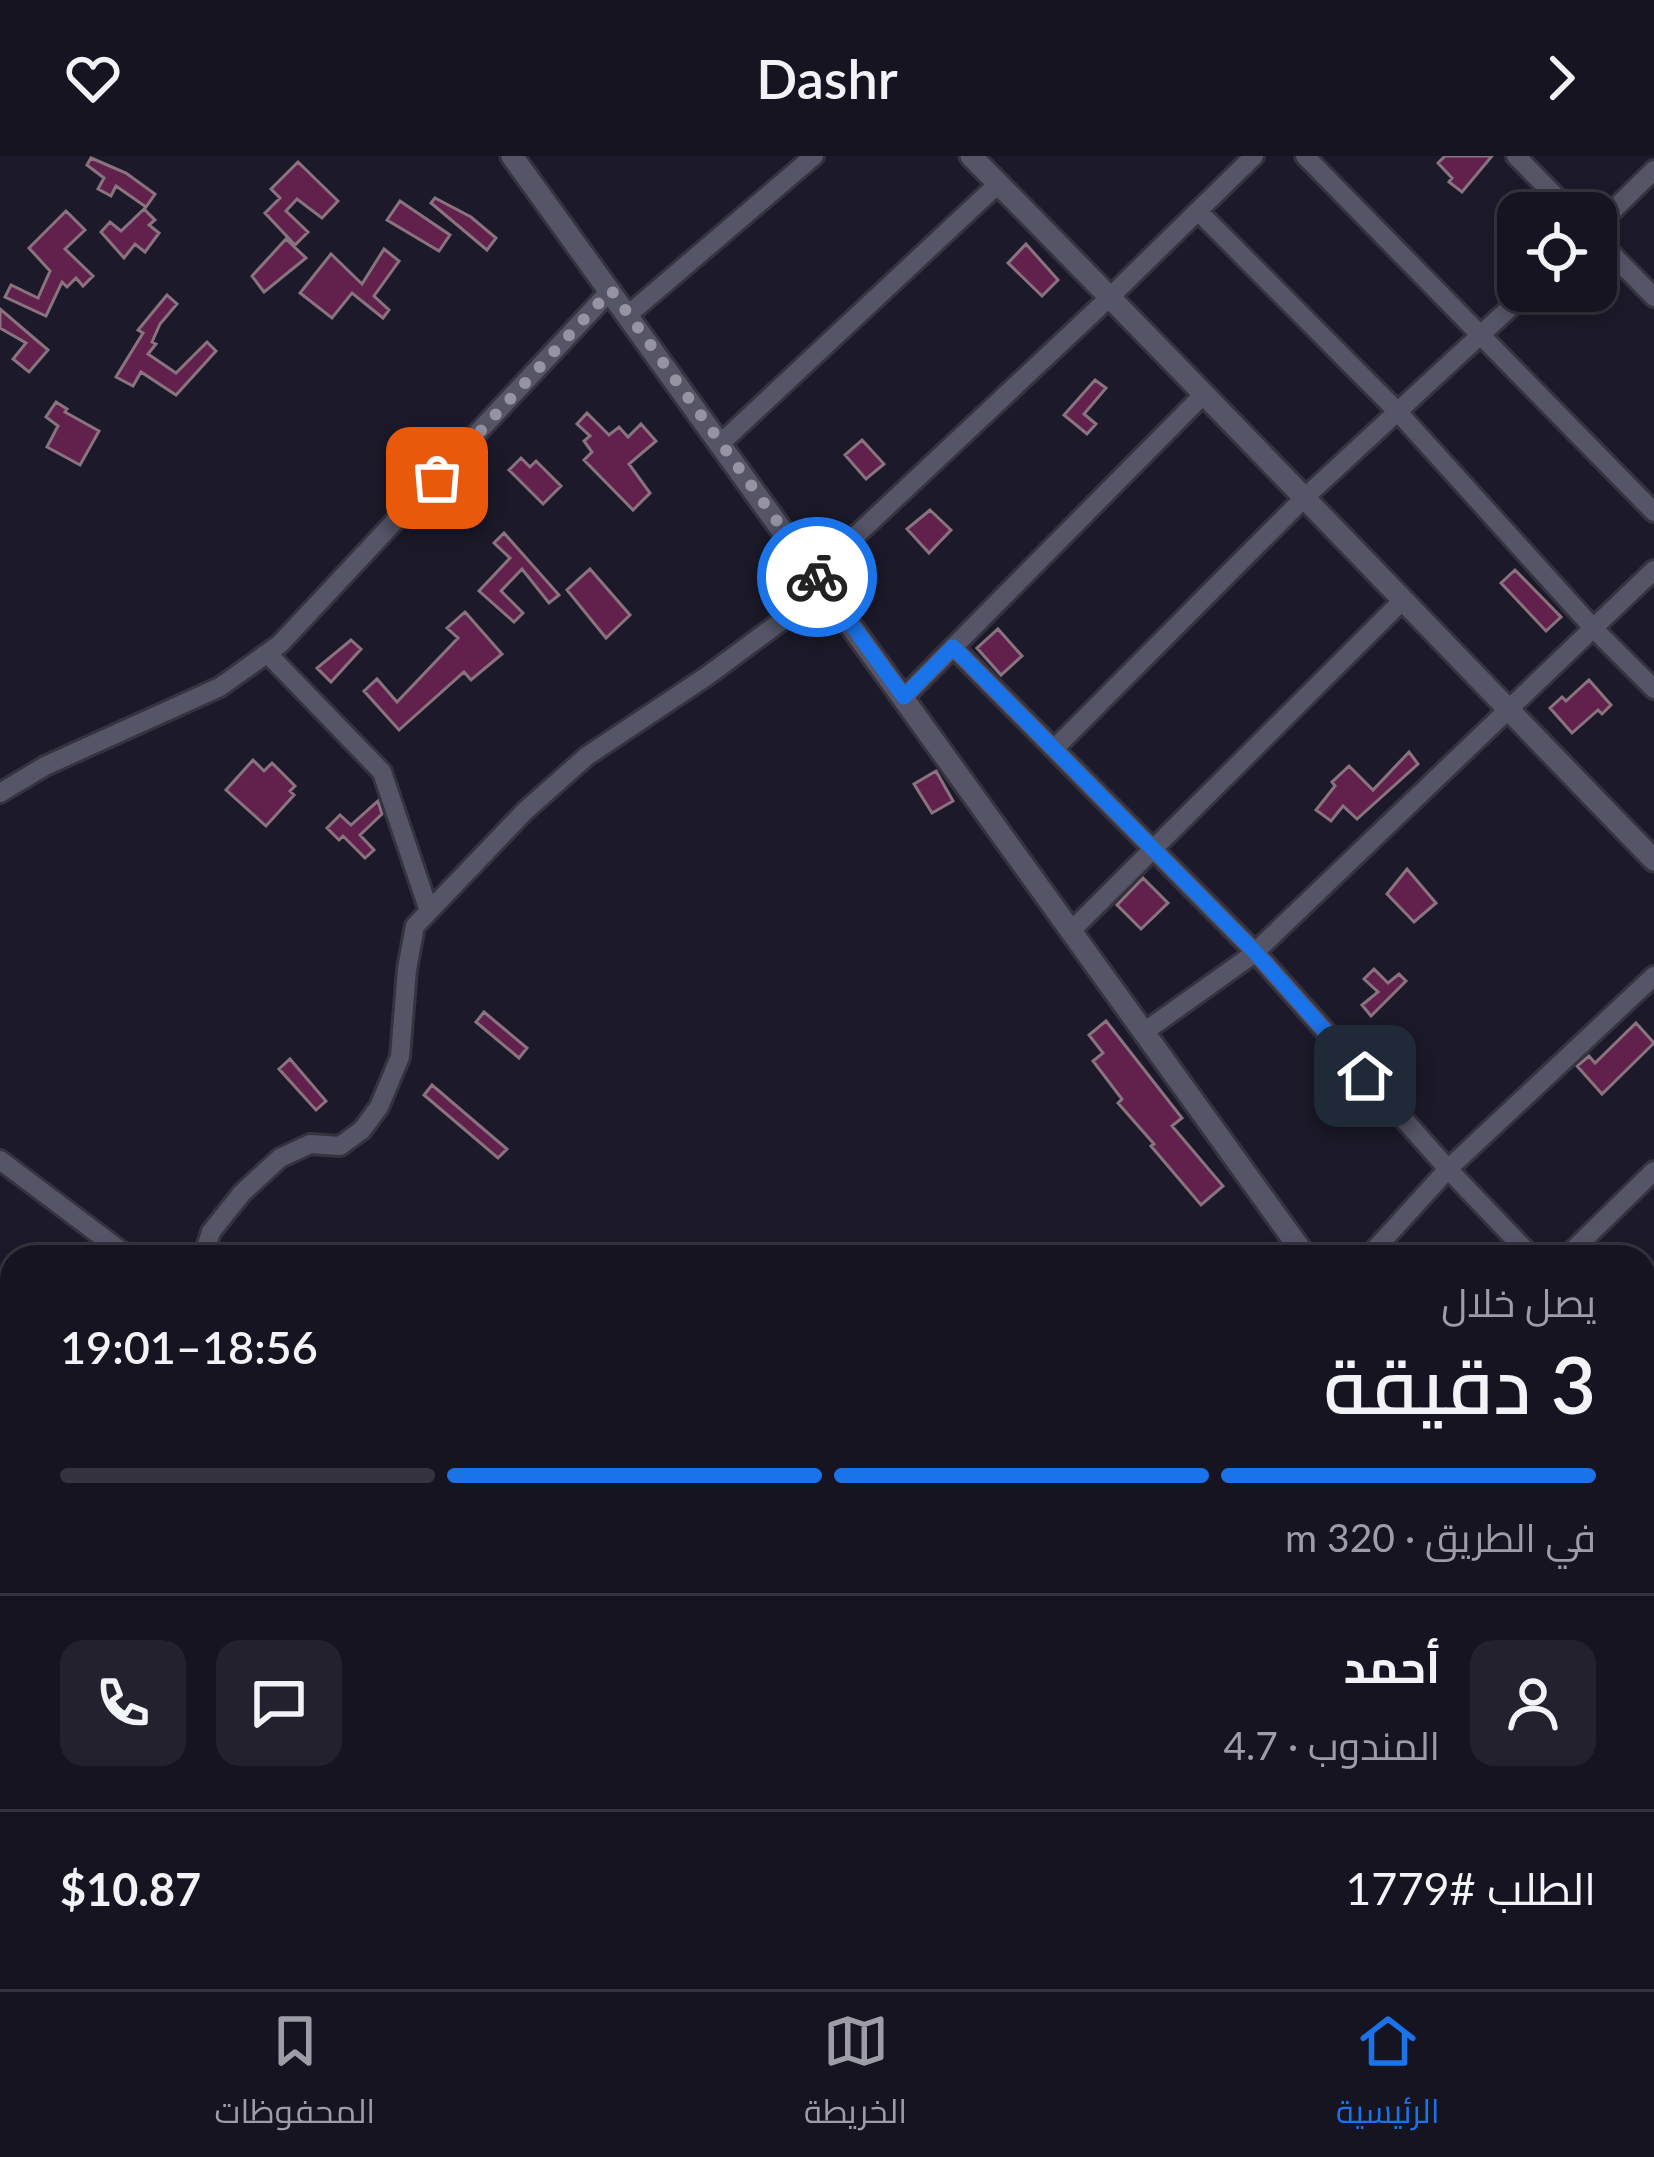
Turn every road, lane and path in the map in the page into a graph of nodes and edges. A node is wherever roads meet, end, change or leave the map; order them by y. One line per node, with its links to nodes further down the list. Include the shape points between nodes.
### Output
1 (512, 156): 13 (street)
2 (814, 156): 17 (street)
3 (971, 156): 8 (street)
4 (1254, 156): 11 (street)
5 (1305, 156): 18 (street)
6 (1516, 156): 9 (street)
7 (1654, 170): 10 (street)
8 (998, 184): 14 (street); 21 (street)
9 (1551, 192)
10 (1617, 206)
11 (1198, 211): 14 (street); 20 (street)
12 (1617, 259): 15 (street)
13 (611, 290): 17 (street); 29 (street)
14 (1111, 296): 19 (street); 25 (street)
15 (1654, 297)
16 (1505, 312): 18 (street)
17 (629, 314): 21 (street)
18 (1478, 337): 20 (street); 23 (street)
19 (1204, 394): 22 (street); 28 (street)
20 (1398, 412): 22 (street); 27 (street)
21 (721, 443): 25 (street)
22 (1303, 500): 26 (street); 33 (street)
23 (1654, 512)
24 (1654, 570): 27 (street)
25 (820, 581): 31 (street); 37 (street, via 707,676 587,756)
26 (1402, 601): 32 (street); 35 (street)
27 (1594, 629): 30 (street); 32 (street)
28 (953, 647): 31 (street); 33 (street)
29 (267, 653): 34 (street, via 220,687); 37 (street, via 382,772)
30 (1654, 688)
31 (904, 697): 38 (street)
32 (1510, 712): 36 (street); 39 (street)
33 (1054, 749): 35 (street)
34 (0, 793)
35 (1154, 849): 38 (street); 39 (street)
36 (1654, 860)
37 (429, 911): 46 (street, via 415,926 400,1057 379,1107 340,1146 310,1144 280,1158 242,1193)
38 (1071, 931): 41 (street)
39 (1255, 952): 41 (street); 43 (street)
40 (1654, 976): 43 (street)
41 (1144, 1032): 47 (street)
42 (0, 1160): 45 (street)
43 (1448, 1169): 48 (street); 49 (street)
44 (1654, 1172): 50 (street)
45 (113, 1245)
46 (207, 1245)
47 (1297, 1245)
48 (1378, 1245)
49 (1521, 1245)
50 (1578, 1245)

